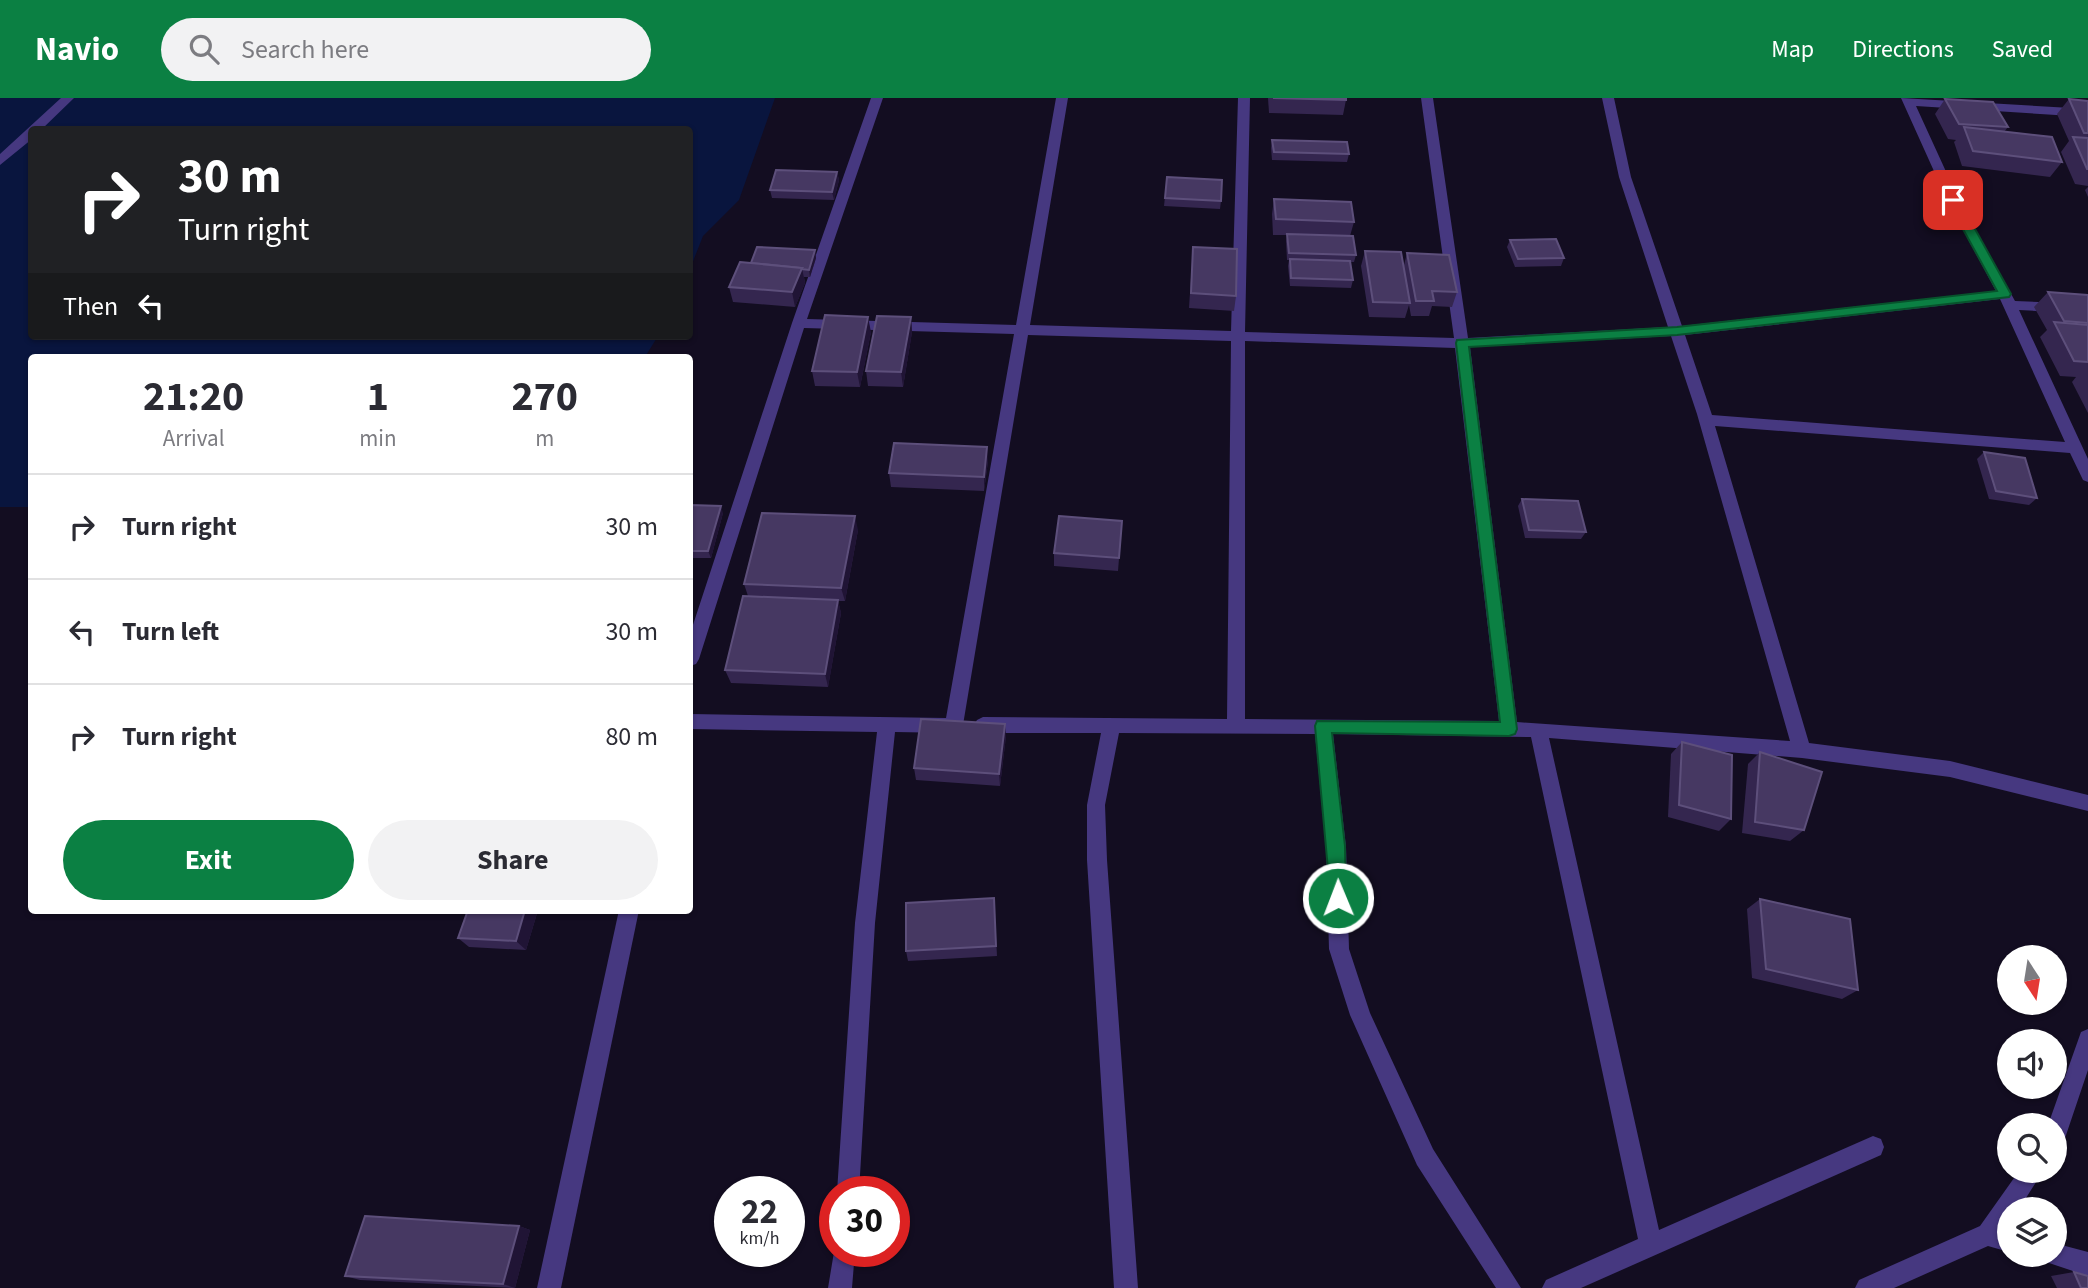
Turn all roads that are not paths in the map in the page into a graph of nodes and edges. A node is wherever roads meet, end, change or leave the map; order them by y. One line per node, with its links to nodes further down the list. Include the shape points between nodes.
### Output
1 (68, 98): 9 (street)
2 (877, 98): 14 (street)
3 (1062, 98): 15 (street)
4 (1244, 98): 17 (street)
5 (1427, 98): 18 (street)
6 (1608, 98): 16 (street, via 1625,177)
7 (1908, 100): 8 (street); 12 (street, via 1953,200)
8 (2088, 113)
9 (38, 126)
10 (28, 136): 11 (street)
11 (0, 161)
12 (2007, 300): 13 (street); 16 (street); 20 (street)
13 (2088, 309)
14 (799, 323): 15 (street); 22 (street)
15 (1020, 330): 17 (street); 25 (street)
16 (1677, 331): 18 (street); 19 (street)
17 (1238, 337): 18 (street); 27 (street)
18 (1462, 343): 29 (street)
19 (1705, 420): 20 (street); 31 (street)
20 (2075, 448): 21 (street)
21 (2088, 476)
22 (693, 650)
23 (693, 721): 24 (street)
24 (887, 724): 25 (street); 37 (street, via 865,923)
25 (954, 725): 26 (street)
26 (1111, 726): 27 (street); 45 (street, via 1096,805 1097,860)
27 (1236, 726): 28 (street)
28 (1323, 726): 29 (street); 46 (street, via 1336,846 1339,949 1360,1014 1425,1157)
29 (1509, 729): 30 (street)
30 (1538, 730): 31 (street); 39 (street)
31 (1802, 750): 32 (street, via 1951,769)
32 (2088, 803)
33 (628, 914): 43 (street)
34 (2088, 1039): 35 (street)
35 (2063, 1113)
36 (1873, 1147): 39 (street)
37 (849, 1176)
38 (1997, 1238): 48 (street)
39 (1651, 1245): 47 (street)
40 (2067, 1258): 41 (street)
41 (2088, 1264)
42 (842, 1267): 44 (street)
43 (549, 1288)
44 (840, 1288)
45 (1126, 1288)
46 (1509, 1288)
47 (1554, 1288)
48 (1867, 1288)

